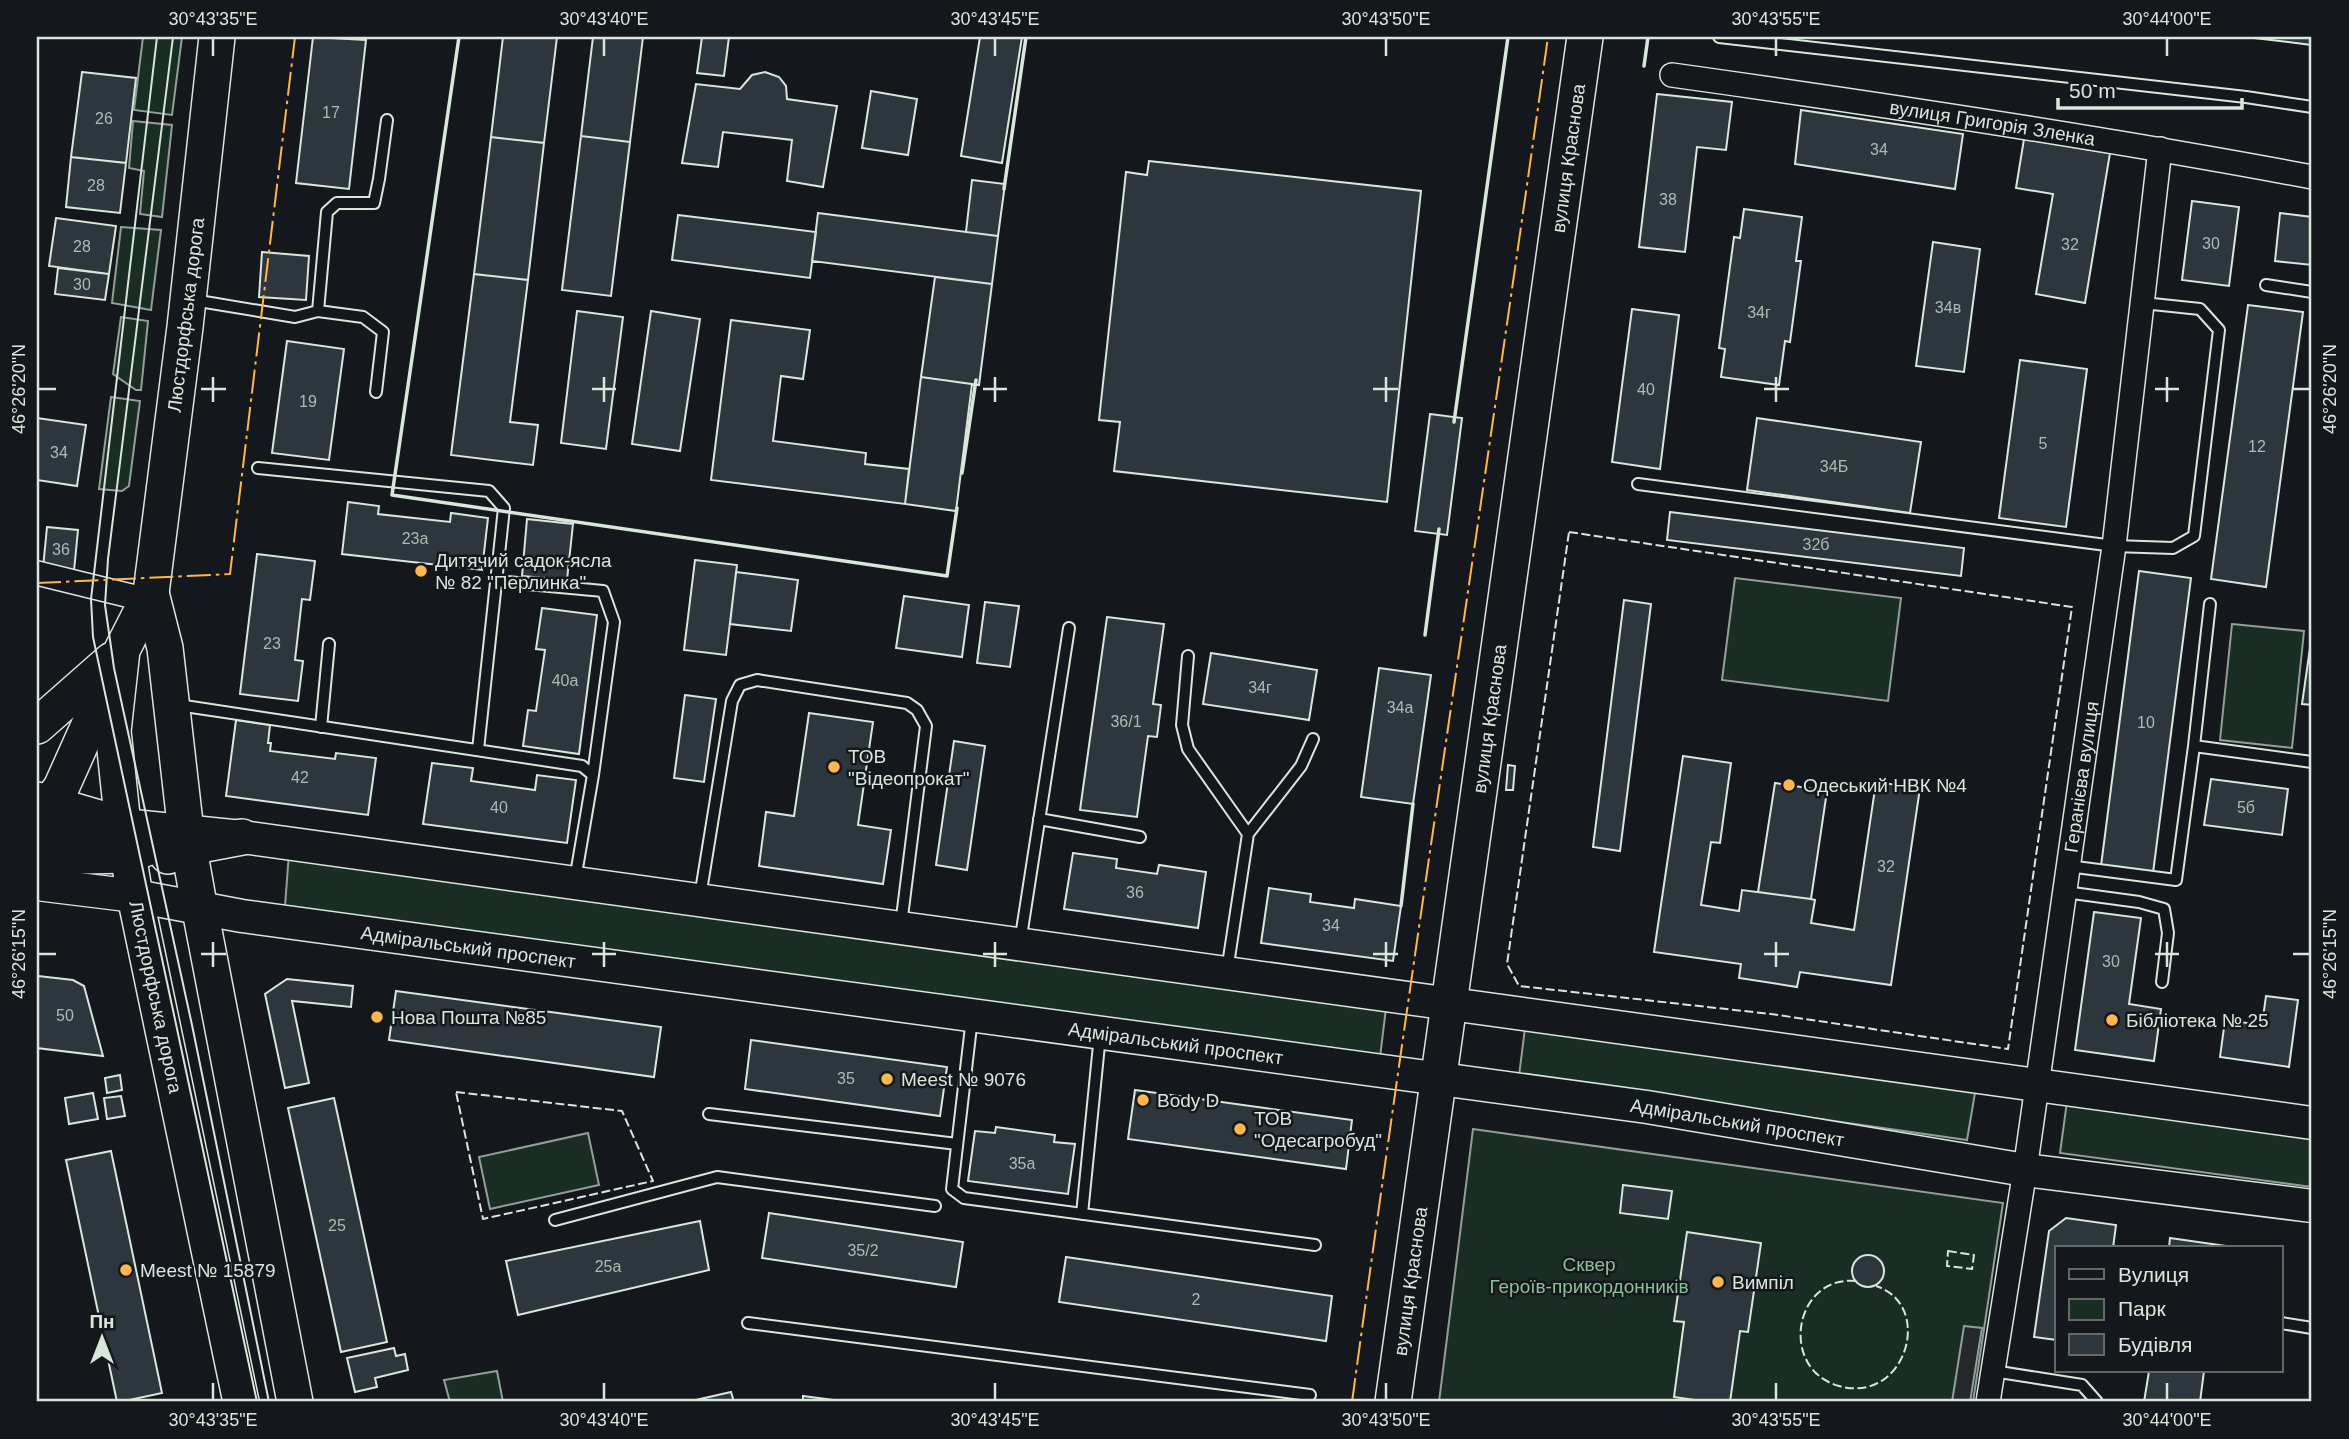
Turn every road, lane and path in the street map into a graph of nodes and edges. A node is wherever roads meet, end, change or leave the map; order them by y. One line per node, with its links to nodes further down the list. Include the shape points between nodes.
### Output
1 (217, 37): 11 (main road, Люстдорфська дорога)
2 (1585, 37): 52 (main road, вулиця Краснова)
3 (1719, 37): 5 (lane)
4 (1672, 75): 7 (street, вулиця Григорія Зленка)
5 (2312, 107)
6 (387, 120): 13 (lane, via 374,203 337,203 327,212)
7 (2161, 149): 8 (street, вулиця Григорія Зленка); 12 (street, Геранієва вулиця)
8 (2312, 177)
9 (2266, 285): 10 (lane)
10 (2312, 292)
11 (188, 299): 13 (lane, via 295,317); 20 (main road, Люстдорфська дорога)
12 (2143, 303): 17 (street, Геранієва вулиця); 17 (lane, via 2200,309 2219,330 2194,536 2173,548)
13 (318, 312): 14 (lane, via 363,317 383,332)
14 (376, 393)
15 (258, 468): 19 (lane, via 489,491 504,508)
16 (1638, 484): 17 (lane)
17 (2114, 546): 42 (street, Геранієва вулиця)
18 (37, 573): 20 (street)
19 (496, 581): 31 (lane); 33 (lane, via 603,592 614,622)
20 (149, 597): 24 (main road, Люстдорфська дорога); 26 (main road, Люстдорфська дорога, via 164,648)
21 (2210, 604): 30 (lane)
22 (1069, 628): 35 (lane)
23 (329, 644): 28 (lane)
24 (122, 650): 27 (main road); 34 (main road, via 61,788); 41 (main road, Люстдорфська дорога, via 113,732)
25 (1188, 656): 36 (lane, via 1182,725 1188,749)
26 (171, 704): 28 (lane); 39 (main road, Люстдорфська дорога)
27 (37, 726)
28 (321, 727): 31 (lane)
29 (1313, 739): 36 (lane, via 1301,766)
30 (2194, 746): 32 (lane); 42 (lane, via 2176,880)
31 (478, 750): 33 (lane, via 582,766)
32 (2312, 762)
33 (593, 775): 43 (lane)
34 (40, 813): 41 (main road)
35 (1040, 818): 38 (lane); 49 (lane)
36 (1248, 834): 50 (lane)
37 (243, 837): 39 (main road); 43 (main road)
38 (1140, 837)
39 (188, 839): 41 (main road, Адміральський проспект); 41 (main road, via 156,861); 47 (main road, Люстдорфська дорога)
40 (37, 857): 41 (main road)
41 (130, 865): 44 (main road, Адміральський проспект); 47 (main road, Адміральський проспект); 71 (main road, Люстдорфська дорога)
42 (2068, 866): 45 (street, Геранієва вулиця)
43 (575, 883): 46 (main road)
44 (37, 884)
45 (2065, 892): 51 (lane, via 2164,909 2168,933); 56 (street, Геранієва вулиця)
46 (700, 900): 48 (main road); 48 (lane, via 732,701 740,685 757,680 907,703 926,726)
47 (200, 910): 53 (main road, Адміральський проспект); 72 (main road, Люстдорфська дорога)
48 (900, 928): 49 (main road)
49 (1020, 944): 50 (main road)
50 (1227, 972): 52 (main road)
51 (2162, 982)
52 (1450, 1003): 55 (main road, вулиця Краснова); 56 (main road)
53 (972, 1016): 54 (main road, Адміральський проспект); 59 (lane)
54 (1100, 1032): 55 (main road, Адміральський проспект); 63 (lane)
55 (1437, 1079): 60 (main road, Адміральський проспект, via 1647,1107); 73 (main road, вулиця Краснова)
56 (2037, 1085): 58 (main road); 60 (street, Геранієва вулиця)
57 (709, 1114): 59 (lane)
58 (2312, 1122)
59 (957, 1144): 63 (lane, via 952,1189 964,1198)
60 (2025, 1170): 62 (main road, Адміральський проспект); 69 (street, Геранієва вулиця)
61 (935, 1206): 64 (lane, via 717,1177)
62 (2312, 1206)
63 (1083, 1214): 65 (lane)
64 (555, 1220)
65 (1315, 1245)
66 (2282, 1323): 68 (lane)
67 (748, 1324): 70 (lane)
68 (2312, 1328)
69 (1993, 1371): 74 (street, Геранієва вулиця); 75 (lane, via 2082,1385)
70 (1310, 1395)
71 (241, 1402)
72 (295, 1402)
73 (1393, 1402)
74 (1988, 1402)
75 (2097, 1402)

